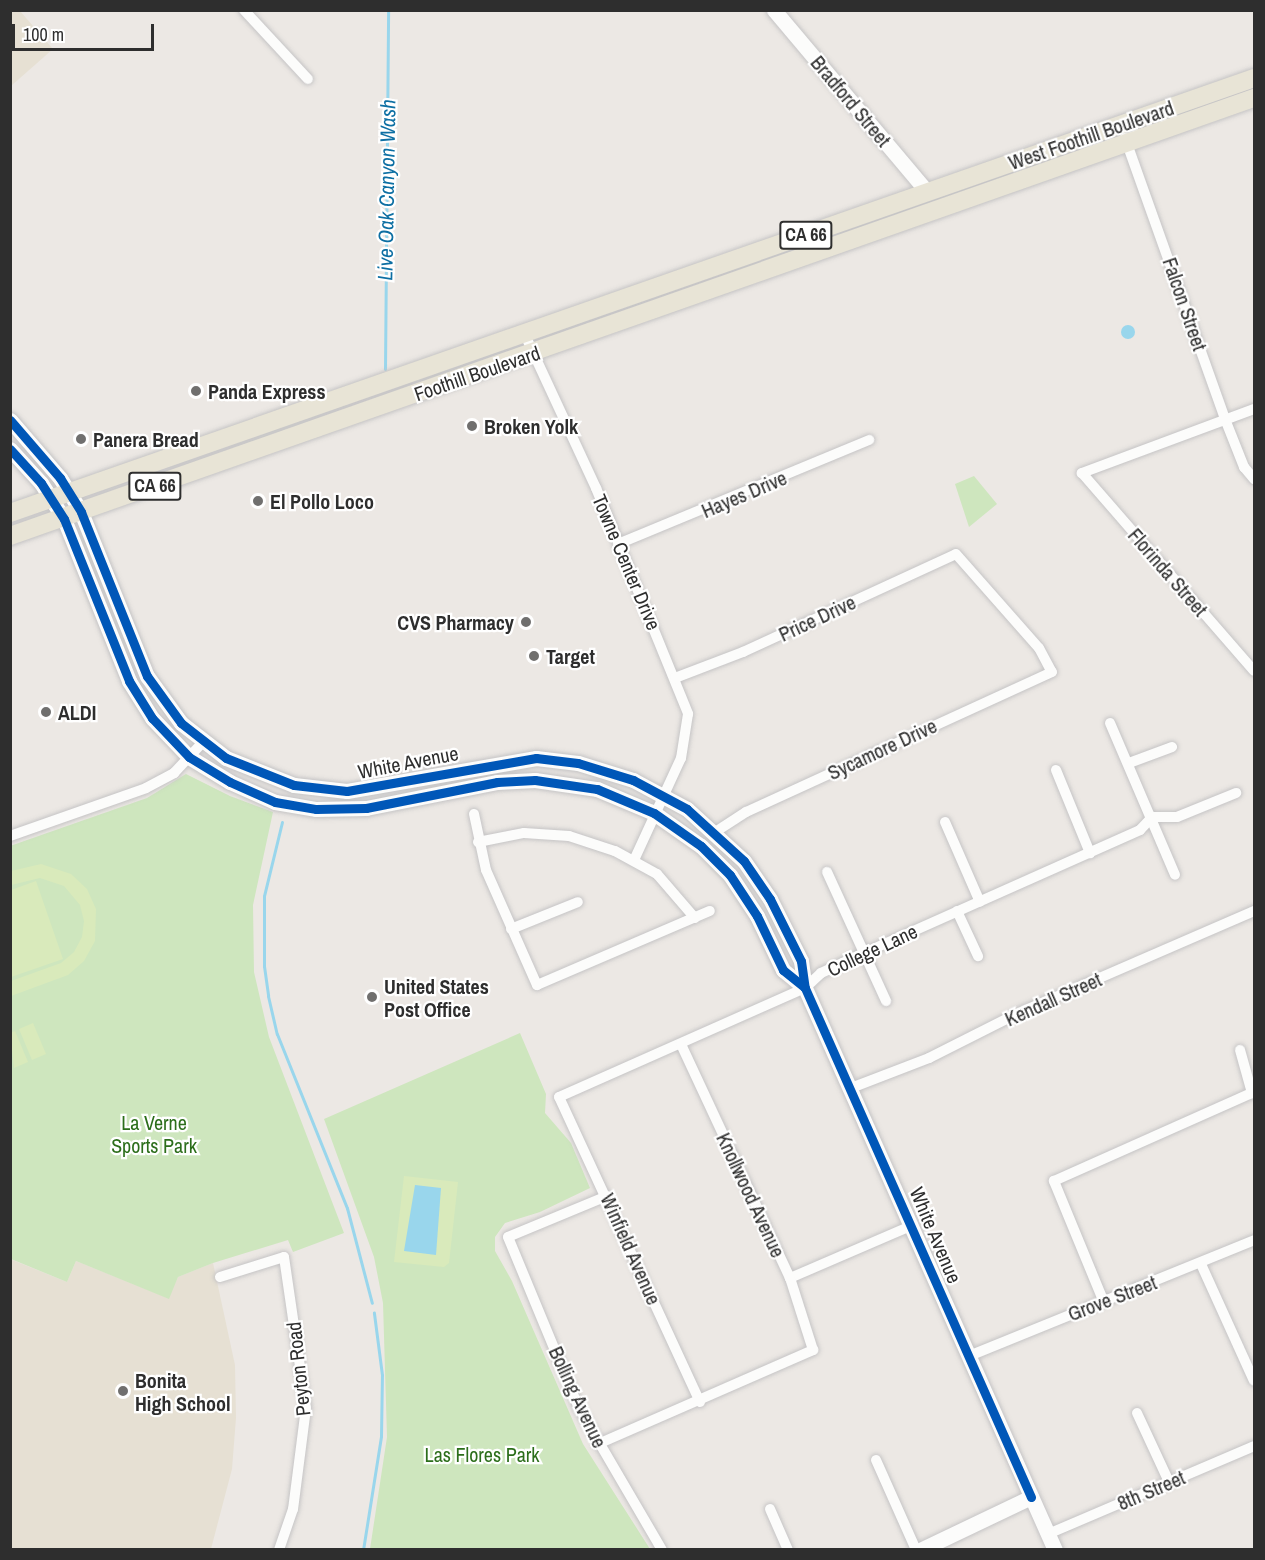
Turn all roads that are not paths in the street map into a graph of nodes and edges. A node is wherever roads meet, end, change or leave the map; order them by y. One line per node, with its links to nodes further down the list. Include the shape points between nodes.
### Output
1 (244, 10): 4 (street)
2 (774, 10): 8 (main road, Bradford Street)
3 (1254, 78): 6 (main road, West Foothill Boulevard / CA 66)
4 (308, 79)
5 (1254, 98): 7 (main road, West Foothill Boulevard / CA 66)
6 (1121, 125): 7 (street, Falcon Street); 8 (main road, West Foothill Boulevard / CA 66)
7 (1127, 142): 9 (main road, West Foothill Boulevard / CA 66); 13 (street, Falcon Street)
8 (927, 192): 10 (main road, Foothill Boulevard / CA 66)
9 (941, 207): 11 (main road, Foothill Boulevard / CA 66)
10 (525, 335): 11 (street, Towne Center Drive); 18 (main road, Foothill Boulevard / CA 66)
11 (532, 354): 20 (main road, Foothill Boulevard / CA 66); 24 (street, Towne Center Drive, via 579,450)
12 (1254, 409): 13 (street)
13 (1225, 419): 17 (street, Falcon Street, via 1244,467); 25 (street, Florinda Street, via 1082,473)
14 (10, 420): 18 (main road, White Avenue)
15 (869, 440): 24 (street, Hayes Drive)
16 (10, 449): 19 (main road, White Avenue)
17 (1254, 479)
18 (70, 493): 19 (main road, Foothill Boulevard / CA 66); 20 (main road, White Avenue)
19 (52, 499): 21 (main road, Foothill Boulevard / CA 66); 22 (main road, White Avenue)
20 (81, 512): 22 (main road, Foothill Boulevard / CA 66); 29 (main road, White Avenue, via 147,676 167,707)
21 (10, 513)
22 (64, 519): 23 (main road, Foothill Boulevard / CA 66); 31 (main road, White Avenue, via 129,681 152,718)
23 (10, 536)
24 (618, 544): 27 (street, Towne Center Drive)
25 (1254, 671)
26 (1052, 672): 27 (street, Price Drive, via 1038,648 956,554 744,652); 40 (street, Sycamore Drive, via 746,812)
27 (675, 678): 35 (street, Towne Center Drive, via 688,714 681,758)
28 (1110, 723): 32 (street)
29 (203, 742): 31 (street); 35 (main road, White Avenue, via 254,772 323,791 364,790 536,758 578,763 633,780)
30 (1172, 747): 32 (street)
31 (189, 757): 36 (main road, White Avenue, via 230,782 275,802 316,809 366,808 497,782 535,780 597,789); 41 (street, via 174,773 146,788)
32 (1129, 763): 38 (street)
33 (1056, 770): 43 (street)
34 (1236, 793): 38 (street, via 1177,817)
35 (662, 795): 36 (street, Towne Center Drive); 40 (main road, White Avenue)
36 (654, 813): 44 (street, Towne Center Drive); 56 (main road, White Avenue, via 701,846 730,875 757,916 783,969)
37 (474, 814): 42 (street)
38 (1152, 817): 43 (street, College Lane, via 1140,830); 46 (street)
39 (945, 822): 48 (street)
40 (715, 832): 56 (main road, White Avenue, via 744,861 770,899 801,961)
41 (10, 836)
42 (478, 842): 44 (street, via 524,833 568,836); 53 (street)
43 (1090, 853): 48 (street, College Lane)
44 (634, 860): 52 (street, via 671,886)
45 (827, 872): 54 (street)
46 (1175, 875)
47 (578, 902): 53 (street)
48 (980, 902): 50 (street, College Lane)
49 (710, 911): 52 (street)
50 (957, 911): 54 (street, College Lane); 55 (street)
51 (1254, 911): 60 (street, Kendall Street, via 1014,1015 928,1058)
52 (695, 918): 53 (street, via 537,985)
53 (511, 929)
54 (864, 952): 56 (street, College Lane, via 820,973); 57 (street)
55 (978, 956)
56 (805, 988): 58 (street, College Lane); 60 (main road, White Avenue)
57 (886, 1001)
58 (681, 1044): 62 (street, College Lane); 68 (street, Knollwood Avenue)
59 (1240, 1050): 61 (street)
60 (851, 1088): 64 (main road, White Avenue)
61 (1253, 1093): 69 (street, via 1054,1181)
62 (559, 1097): 63 (street, Winfield Avenue)
63 (607, 1196): 72 (street, Winfield Avenue); 74 (street, Bolling Avenue, via 508,1237 579,1408)
64 (913, 1226): 68 (street); 70 (main road, White Avenue)
65 (1254, 1240): 66 (street, Grove Street)
66 (1201, 1264): 69 (street, Grove Street); 71 (street)
67 (219, 1277): 81 (street, Peyton Road, via 284,1257 306,1408 293,1509)
68 (790, 1278): 72 (street, Knollwood Avenue, via 813,1350)
69 (1103, 1300): 70 (street, Grove Street)
70 (969, 1356): 78 (main road, White Avenue)
71 (1254, 1381)
72 (700, 1402): 74 (street)
73 (1137, 1413): 77 (street)
74 (598, 1444): 82 (street, Bolling Avenue)
75 (1254, 1446): 77 (street, 8th Street)
76 (876, 1460): 84 (street)
77 (1169, 1482): 80 (street, 8th Street)
78 (1031, 1497): 80 (main road, White Avenue); 84 (main road)
79 (770, 1509): 83 (street)
80 (1048, 1534): 85 (main road, White Avenue)
81 (279, 1550)
82 (662, 1550)
83 (788, 1550)
84 (918, 1550)
85 (1055, 1550)

